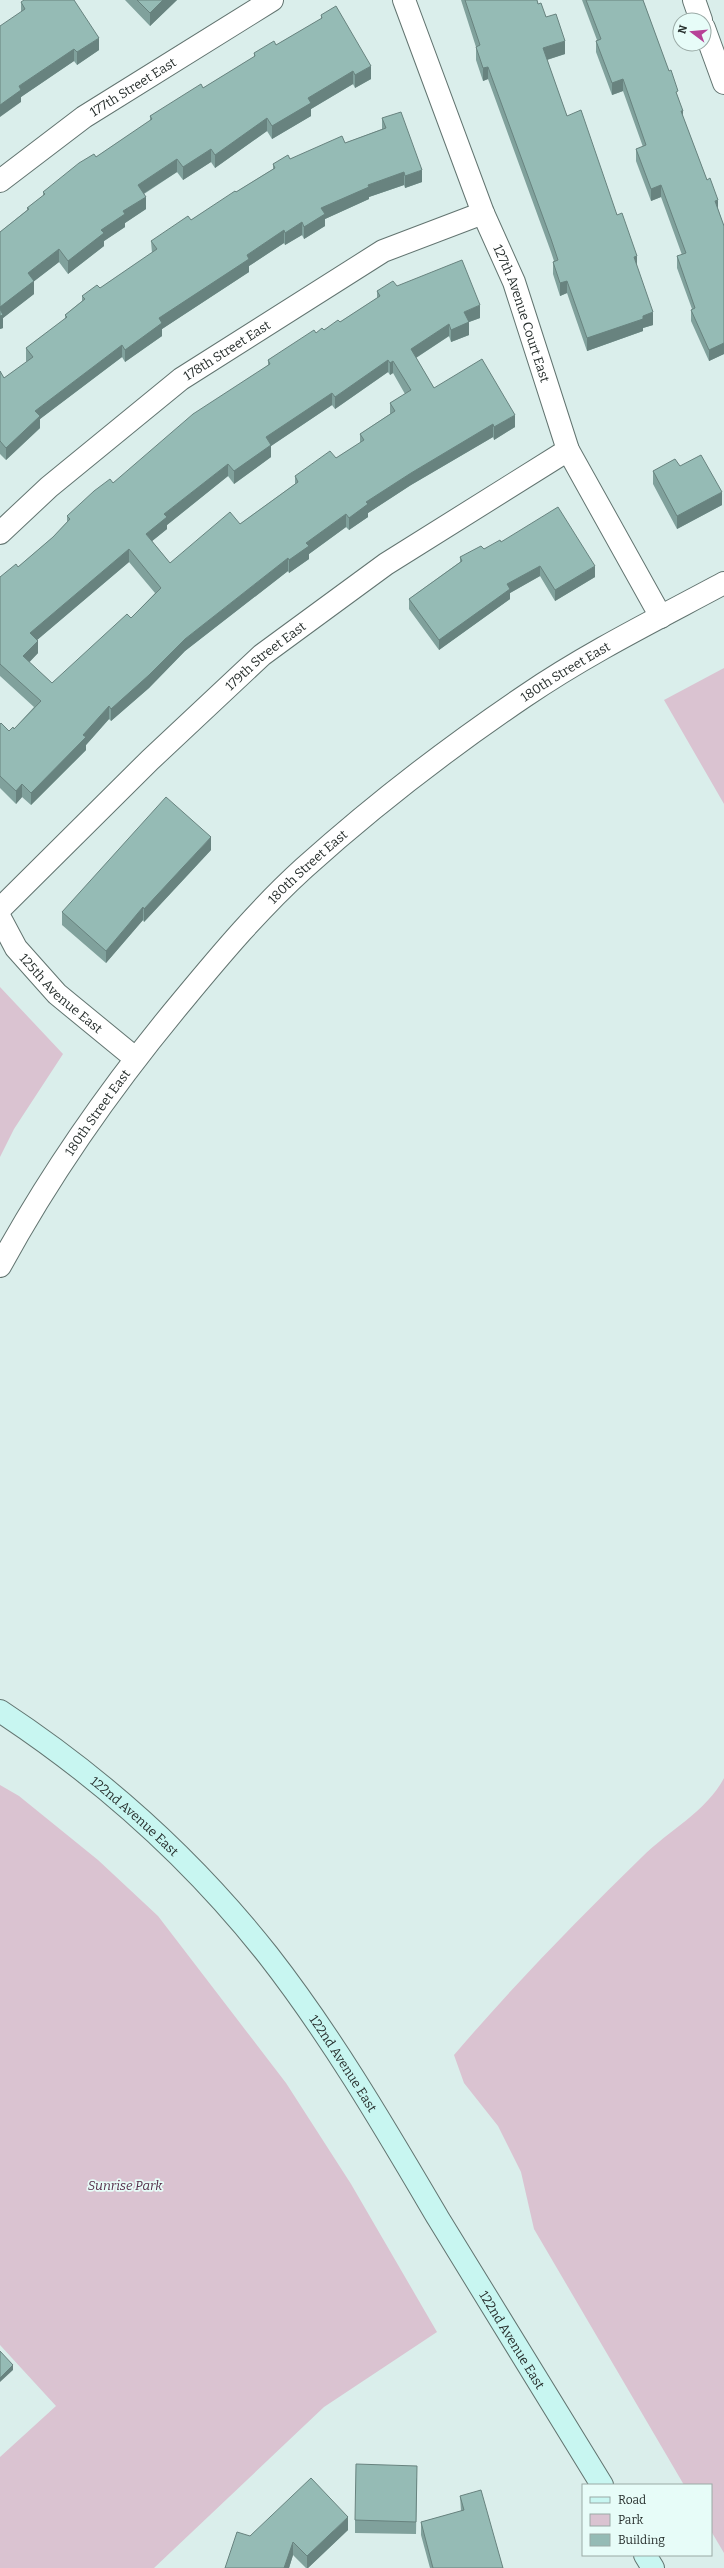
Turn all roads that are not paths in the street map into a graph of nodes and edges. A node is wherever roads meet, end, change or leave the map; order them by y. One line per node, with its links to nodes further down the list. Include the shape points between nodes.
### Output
1 (270, 0): 8 (street, 177th Street East, via 84,117)
2 (404, 0): 9 (street, 127th Avenue Court East)
3 (694, 0): 4 (street)
4 (698, 12)
5 (712, 40): 6 (street)
6 (718, 49): 7 (street)
7 (724, 83)
8 (0, 181)
9 (483, 213): 10 (street, 127th Avenue Court East, via 514,282); 11 (street, 178th Street East, via 383,251 180,379 49,487)
10 (568, 450): 13 (street, 127th Avenue Court East); 14 (street, 179th Street East, via 386,564 262,655 150,760)
11 (0, 533)
12 (724, 583): 13 (street, 180th Street East)
13 (661, 617): 16 (street, 180th Street East, via 528,694 430,763 355,824 303,869 232,941)
14 (0, 909)
15 (0, 918): 16 (street, 125th Avenue East, via 16,948 57,994)
16 (135, 1058): 17 (street, 180th Street East, via 77,1137)
17 (0, 1266)
18 (0, 1712): 19 (street, 122nd Avenue East, via 41,1738 130,1810 200,1878 268,1954 351,2071)
19 (601, 2484)
20 (646, 2556): 21 (street)
21 (653, 2568)

